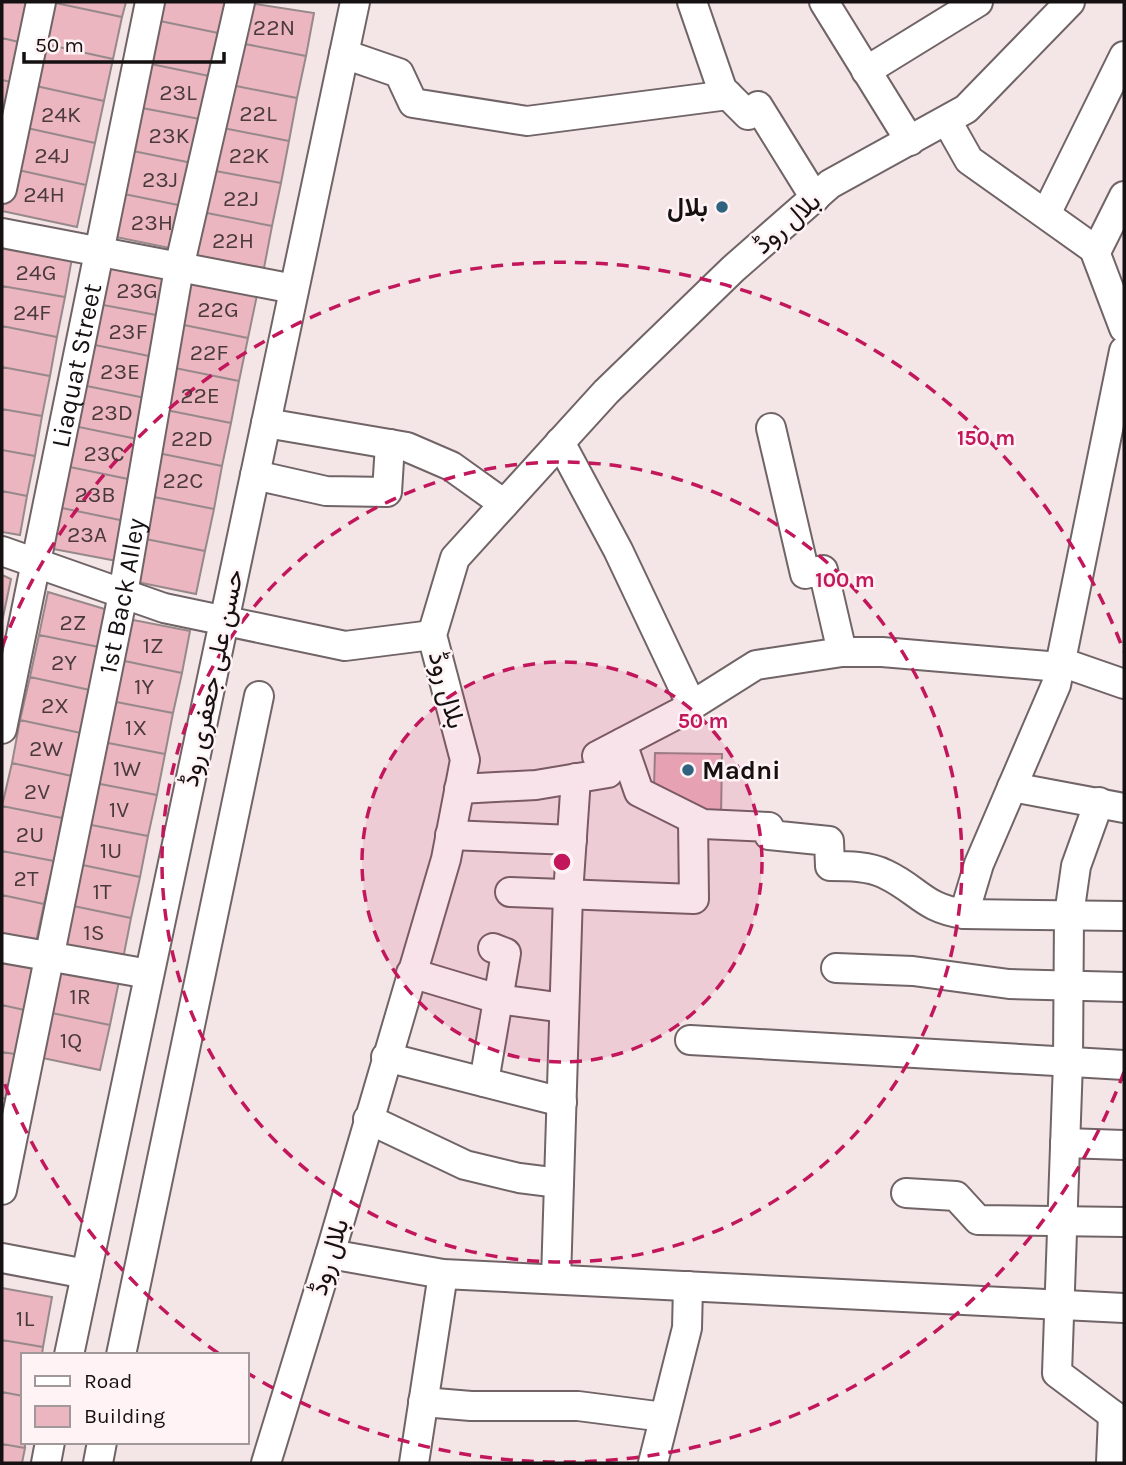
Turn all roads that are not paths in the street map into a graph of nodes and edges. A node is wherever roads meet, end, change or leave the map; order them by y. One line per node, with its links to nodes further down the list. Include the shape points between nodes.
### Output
1 (41, 2): 15 (street)
2 (150, 2): 20 (street, Liaquat Street)
3 (240, 2): 22 (street, 1st Back Alley)
4 (692, 2): 12 (street)
5 (978, 2): 11 (street)
6 (1070, 2): 13 (street, بلال روڈ, via 966,109)
7 (351, 3): 9 (street, حسن علی جعفری روڈ)
8 (835, 6): 11 (street)
9 (344, 54): 12 (street, via 399,73 413,103 527,121); 23 (street, حسن علی جعفری روڈ)
10 (1124, 56): 18 (street)
11 (866, 71): 14 (street)
12 (728, 95): 17 (street, via 748,115 758,106)
13 (947, 121): 14 (street, بلال روڈ); 18 (street, via 969,160)
14 (909, 141): 17 (street, بلال روڈ, via 830,184)
15 (2, 189)
16 (1124, 195): 21 (street)
17 (815, 198): 28 (street, بلال روڈ, via 664,335)
18 (1046, 214): 21 (street)
19 (2, 233): 20 (street)
20 (99, 250): 22 (street); 33 (street, Liaquat Street)
21 (1096, 252): 24 (street)
22 (179, 268): 23 (street); 34 (street, 1st Back Alley)
23 (294, 289): 26 (street, حسن علی جعفری روڈ)
24 (1124, 328)
25 (1124, 351): 38 (street)
26 (266, 423): 29 (street); 30 (street, حسن علی جعفری روڈ)
27 (772, 428): 37 (street, via 805,574 823,570)
28 (560, 442): 31 (street, بلال روڈ); 41 (street, via 618,550)
29 (390, 444): 30 (street, via 387,492 326,491); 31 (street, via 451,466)
30 (255, 475): 35 (street, حسن علی جعفری روڈ)
31 (504, 504): 36 (street, بلال روڈ, via 455,558)
32 (2, 551): 33 (street)
33 (36, 563): 34 (street); 42 (street, Liaquat Street)
34 (123, 594): 35 (street); 58 (street, 1st Back Alley)
35 (224, 621): 36 (street, via 345,646); 61 (street, حسن علی جعفری روڈ)
36 (432, 635): 46 (street, بلال روڈ, via 465,760)
37 (842, 652): 38 (street); 41 (street, via 756,665)
38 (1060, 665): 39 (street); 45 (street, via 1056,685)
39 (1124, 684)
40 (259, 696): 89 (street)
41 (692, 706): 43 (street)
42 (2, 729)
43 (622, 743): 44 (street, via 597,755 608,773); 48 (street, via 639,792)
44 (576, 778): 46 (street); 50 (street)
45 (1012, 787): 47 (street); 53 (street, via 979,864)
46 (459, 789): 49 (street, بلال روڈ)
47 (1111, 805): 54 (street, via 1076,866)
48 (694, 820): 52 (street, via 694,899); 53 (street, via 769,827 769,835 829,841 830,866 885,874 939,910)
49 (450, 835): 50 (street); 60 (street, بلال روڈ)
50 (572, 840): 52 (street)
51 (510, 892): 52 (street)
52 (568, 894): 65 (street)
53 (964, 914): 54 (street)
54 (1069, 915): 55 (street); 62 (street)
55 (1124, 916)
56 (2, 948): 58 (street)
57 (493, 948): 64 (street, via 506,953)
58 (49, 956): 61 (street); 76 (street, 1st Back Alley)
59 (836, 968): 62 (street)
60 (411, 973): 64 (street); 67 (street, بلال روڈ)
61 (149, 974): 82 (street, حسن علی جعفری روڈ)
62 (1069, 985): 63 (street); 68 (street)
63 (1124, 987)
64 (498, 999): 65 (street); 70 (street)
65 (564, 1008): 71 (street)
66 (690, 1040): 68 (street)
67 (386, 1057): 70 (street); 72 (street, بلال روڈ)
68 (1068, 1062): 69 (street); 73 (street)
69 (1124, 1065)
70 (484, 1082): 71 (street)
71 (562, 1101): 75 (street)
72 (368, 1119): 75 (street, via 465,1164); 80 (street, بلال روڈ)
73 (1065, 1143): 74 (street); 78 (street)
74 (1124, 1145)
75 (559, 1183): 84 (street)
76 (2, 1190)
77 (906, 1193): 78 (street, via 956,1196 978,1220)
78 (1063, 1220): 79 (street); 86 (street)
79 (1124, 1222)
80 (331, 1254): 83 (street); 97 (street, بلال روڈ)
81 (2, 1258): 82 (street)
82 (86, 1274): 88 (street, حسن علی جعفری روڈ)
83 (443, 1274): 84 (street); 90 (street)
84 (556, 1279): 85 (street)
85 (688, 1286): 86 (street); 92 (street, via 687,1328)
86 (1059, 1305): 87 (street); 91 (street, via 1057,1373)
87 (1124, 1308)
88 (69, 1353)
89 (121, 1353)
90 (423, 1402): 92 (street, via 578,1406); 98 (street)
91 (1118, 1415): 100 (street)
92 (664, 1417): 99 (street)
93 (50, 1444): 95 (street)
94 (102, 1444): 96 (street)
95 (46, 1463)
96 (98, 1463)
97 (266, 1463)
98 (414, 1463)
99 (653, 1463)
100 (1111, 1463)

